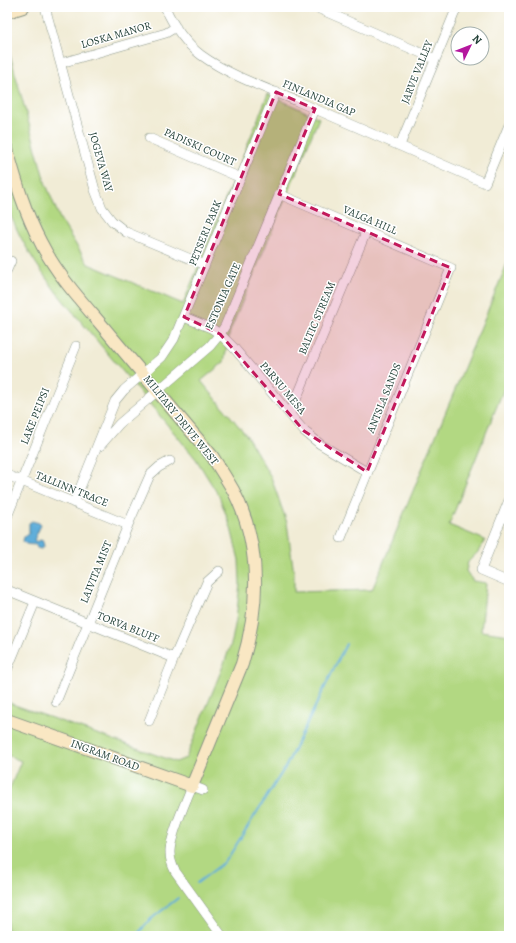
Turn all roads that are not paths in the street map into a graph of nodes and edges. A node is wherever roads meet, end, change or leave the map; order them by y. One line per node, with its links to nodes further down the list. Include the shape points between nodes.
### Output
1 (23, 7): 6 (street)
2 (45, 7): 9 (street, JOGEVA WAY)
3 (165, 7): 7 (street, FINLANDIA GAP)
4 (315, 7): 8 (street)
5 (457, 7): 8 (street, JARVE VALLEY)
6 (7, 12)
7 (176, 28): 9 (street, LOSKA MANOR); 10 (street, FINLANDIA GAP, via 199,54 213,63)
8 (435, 59): 14 (street, JARVE VALLEY)
9 (61, 63): 20 (street, JOGEVA WAY, via 102,208 112,221 126,232)
10 (276, 92): 11 (street, FINLANDIA GAP); 16 (street, PETSERI PARK)
11 (315, 109): 14 (street, FINLANDIA GAP); 17 (street, ESTONIA GATE)
12 (509, 125): 14 (street, FINLANDIA GAP, via 485,183)
13 (149, 138): 16 (street, PADISKI COURT)
14 (400, 145)
15 (7, 149): 26 (street, MILITARY DRIVE WEST, via 26,214 54,266)
16 (241, 178): 20 (street, PETSERI PARK)
17 (279, 194): 18 (street, VALGA HILL); 24 (street, ESTONIA GATE)
18 (366, 232): 21 (street, VALGA HILL); 28 (street, BALTIC STREAM)
19 (11, 260): 22 (street)
20 (205, 265): 23 (street, PETSERI PARK)
21 (451, 268): 31 (street, ANTSLA SANDS)
22 (7, 270)
23 (184, 317): 24 (street, PARNU MESA); 26 (street, PETSERI PARK, via 162,357)
24 (220, 334): 27 (street, ESTONIA GATE); 28 (street, PARNU MESA)
25 (76, 346): 33 (street, LAKE PEIPSI)
26 (143, 373): 27 (street, MILITARY DRIVE WEST); 29 (street, ESTONIA GATE, via 115,401)
27 (158, 392): 29 (street, ESTONIA GATE, via 118,424); 49 (street, MILITARY DRIVE WEST, via 212,456 233,490 249,535 255,578 255,601 248,645)
28 (290, 414): 31 (street, PARNU MESA, via 304,431 320,444)
29 (96, 451): 35 (street, ESTONIA GATE)
30 (170, 461): 37 (street, LAIVITA MIST, via 150,475)
31 (367, 472): 38 (street, ANTSLA SANDS)
32 (7, 475): 33 (street, TALLINN TRACE)
33 (22, 481): 35 (street, TALLINN TRACE); 36 (street, LAKE PEIPSI)
34 (509, 500): 40 (street, via 481,570)
35 (74, 503): 37 (street, TALLINN TRACE)
36 (7, 517)
37 (128, 525): 43 (street, LAIVITA MIST)
38 (341, 538)
39 (219, 571): 44 (street, via 206,582)
40 (509, 582)
41 (7, 590): 42 (street, TORVA BLUFF)
42 (35, 602): 43 (street, TORVA BLUFF); 45 (street)
43 (89, 623): 44 (street, TORVA BLUFF); 46 (street, LAIVITA MIST)
44 (174, 658): 48 (street)
45 (7, 670)
46 (56, 702)
47 (7, 720): 49 (street, INGRAM ROAD)
48 (149, 721)
49 (192, 786): 50 (street, INGRAM ROAD); 51 (street, via 171,841 171,862)
50 (203, 790)
51 (222, 936)

